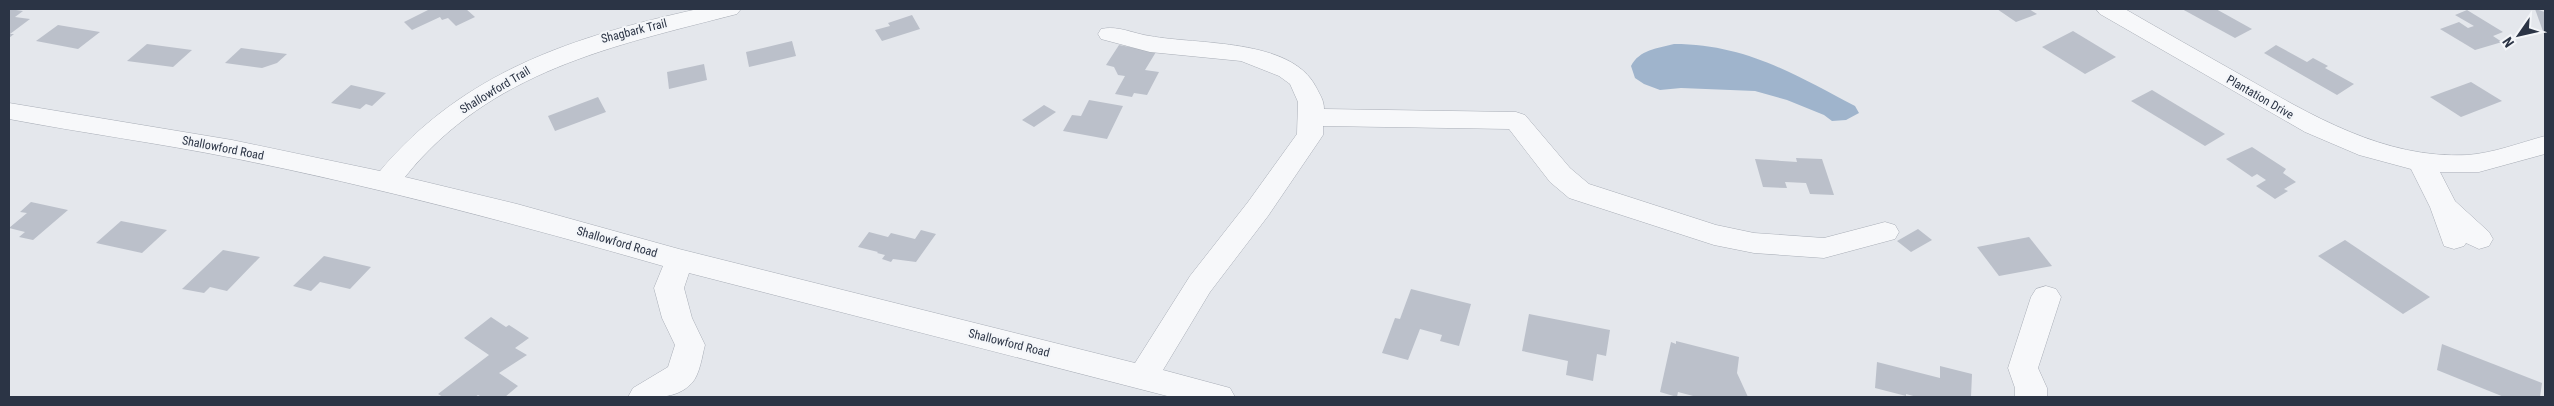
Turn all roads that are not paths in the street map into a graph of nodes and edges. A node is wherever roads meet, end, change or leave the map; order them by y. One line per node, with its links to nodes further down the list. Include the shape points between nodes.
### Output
1 (729, 9): 4 (street, Shagbark Trail, via 624,33)
2 (2108, 9): 8 (street, Plantation Drive, via 2308,125 2363,148)
3 (1110, 34): 6 (street, via 1150,44 1245,54 1288,70 1300,80 1311,102)
4 (569, 50): 9 (street, Shallowford Trail, via 512,77 464,107 421,142)
5 (9, 111): 9 (street, Shallowford Road, via 232,149)
6 (1310, 117): 10 (street, via 1516,121 1560,175 1579,191 1714,236 1754,243 1824,248); 14 (street, via 1310,134 1200,284)
7 (2545, 146): 8 (street, Plantation Drive, via 2491,161 2457,164)
8 (2421, 162): 11 (street, via 2444,207)
9 (386, 182): 12 (street, Shallowford Road, via 517,214)
10 (1885, 232)
11 (2467, 239)
12 (678, 260): 14 (street, Shallowford Road); 15 (street, via 669,288 676,318 690,345 681,374)
13 (2046, 297): 17 (street, via 2023,368)
14 (1143, 377): 16 (street, Shallowford Road)
15 (644, 397)
16 (1219, 397)
17 (2031, 397)

